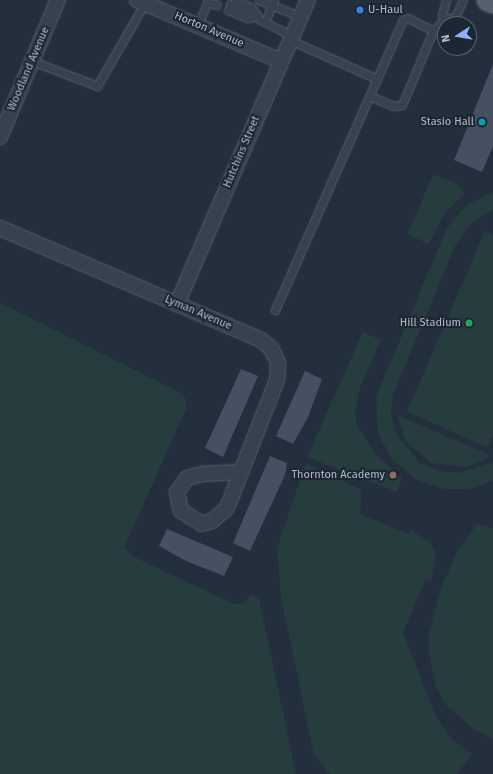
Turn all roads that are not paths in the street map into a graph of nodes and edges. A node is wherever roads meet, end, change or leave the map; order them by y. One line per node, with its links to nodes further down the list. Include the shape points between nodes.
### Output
1 (58, 0): 22 (street, Woodland Avenue)
2 (259, 0): 10 (lane)
3 (308, 0): 16 (street, Hutchins Street)
4 (446, 0): 14 (lane, via 442,12)
5 (463, 0): 15 (lane)
6 (488, 0): 9 (main road)
7 (208, 1): 11 (lane); 18 (lane)
8 (141, 2): 18 (street, Horton Avenue); 22 (lane, via 97,86)
9 (493, 2)
10 (273, 3): 16 (lane); 17 (lane)
11 (216, 5)
12 (231, 5): 13 (lane, via 247,18); 13 (lane, via 251,7)
13 (257, 16): 17 (lane)
14 (445, 16)
15 (455, 16)
16 (301, 17): 21 (street, Hutchins Street)
17 (265, 22): 21 (lane)
18 (198, 25): 23 (street, Horton Avenue)
19 (437, 27): 20 (lane)
20 (433, 31): 24 (lane, via 405,18); 25 (lane, via 402,105 394,106)
21 (291, 38): 23 (street, Hutchins Street); 24 (lane)
22 (32, 61): 26 (street, Woodland Avenue)
23 (282, 61): 28 (street, Hutchins Street)
24 (377, 79): 25 (lane)
25 (370, 96): 29 (lane)
26 (0, 137)
27 (0, 228): 28 (street, Lyman Avenue)
28 (177, 304): 30 (street, Lyman Avenue, via 261,340 277,358 278,380)
29 (275, 310)
30 (241, 472): 30 (street, Lyman Avenue, via 202,474 187,478 177,492 181,511 202,524 217,518 229,503)

